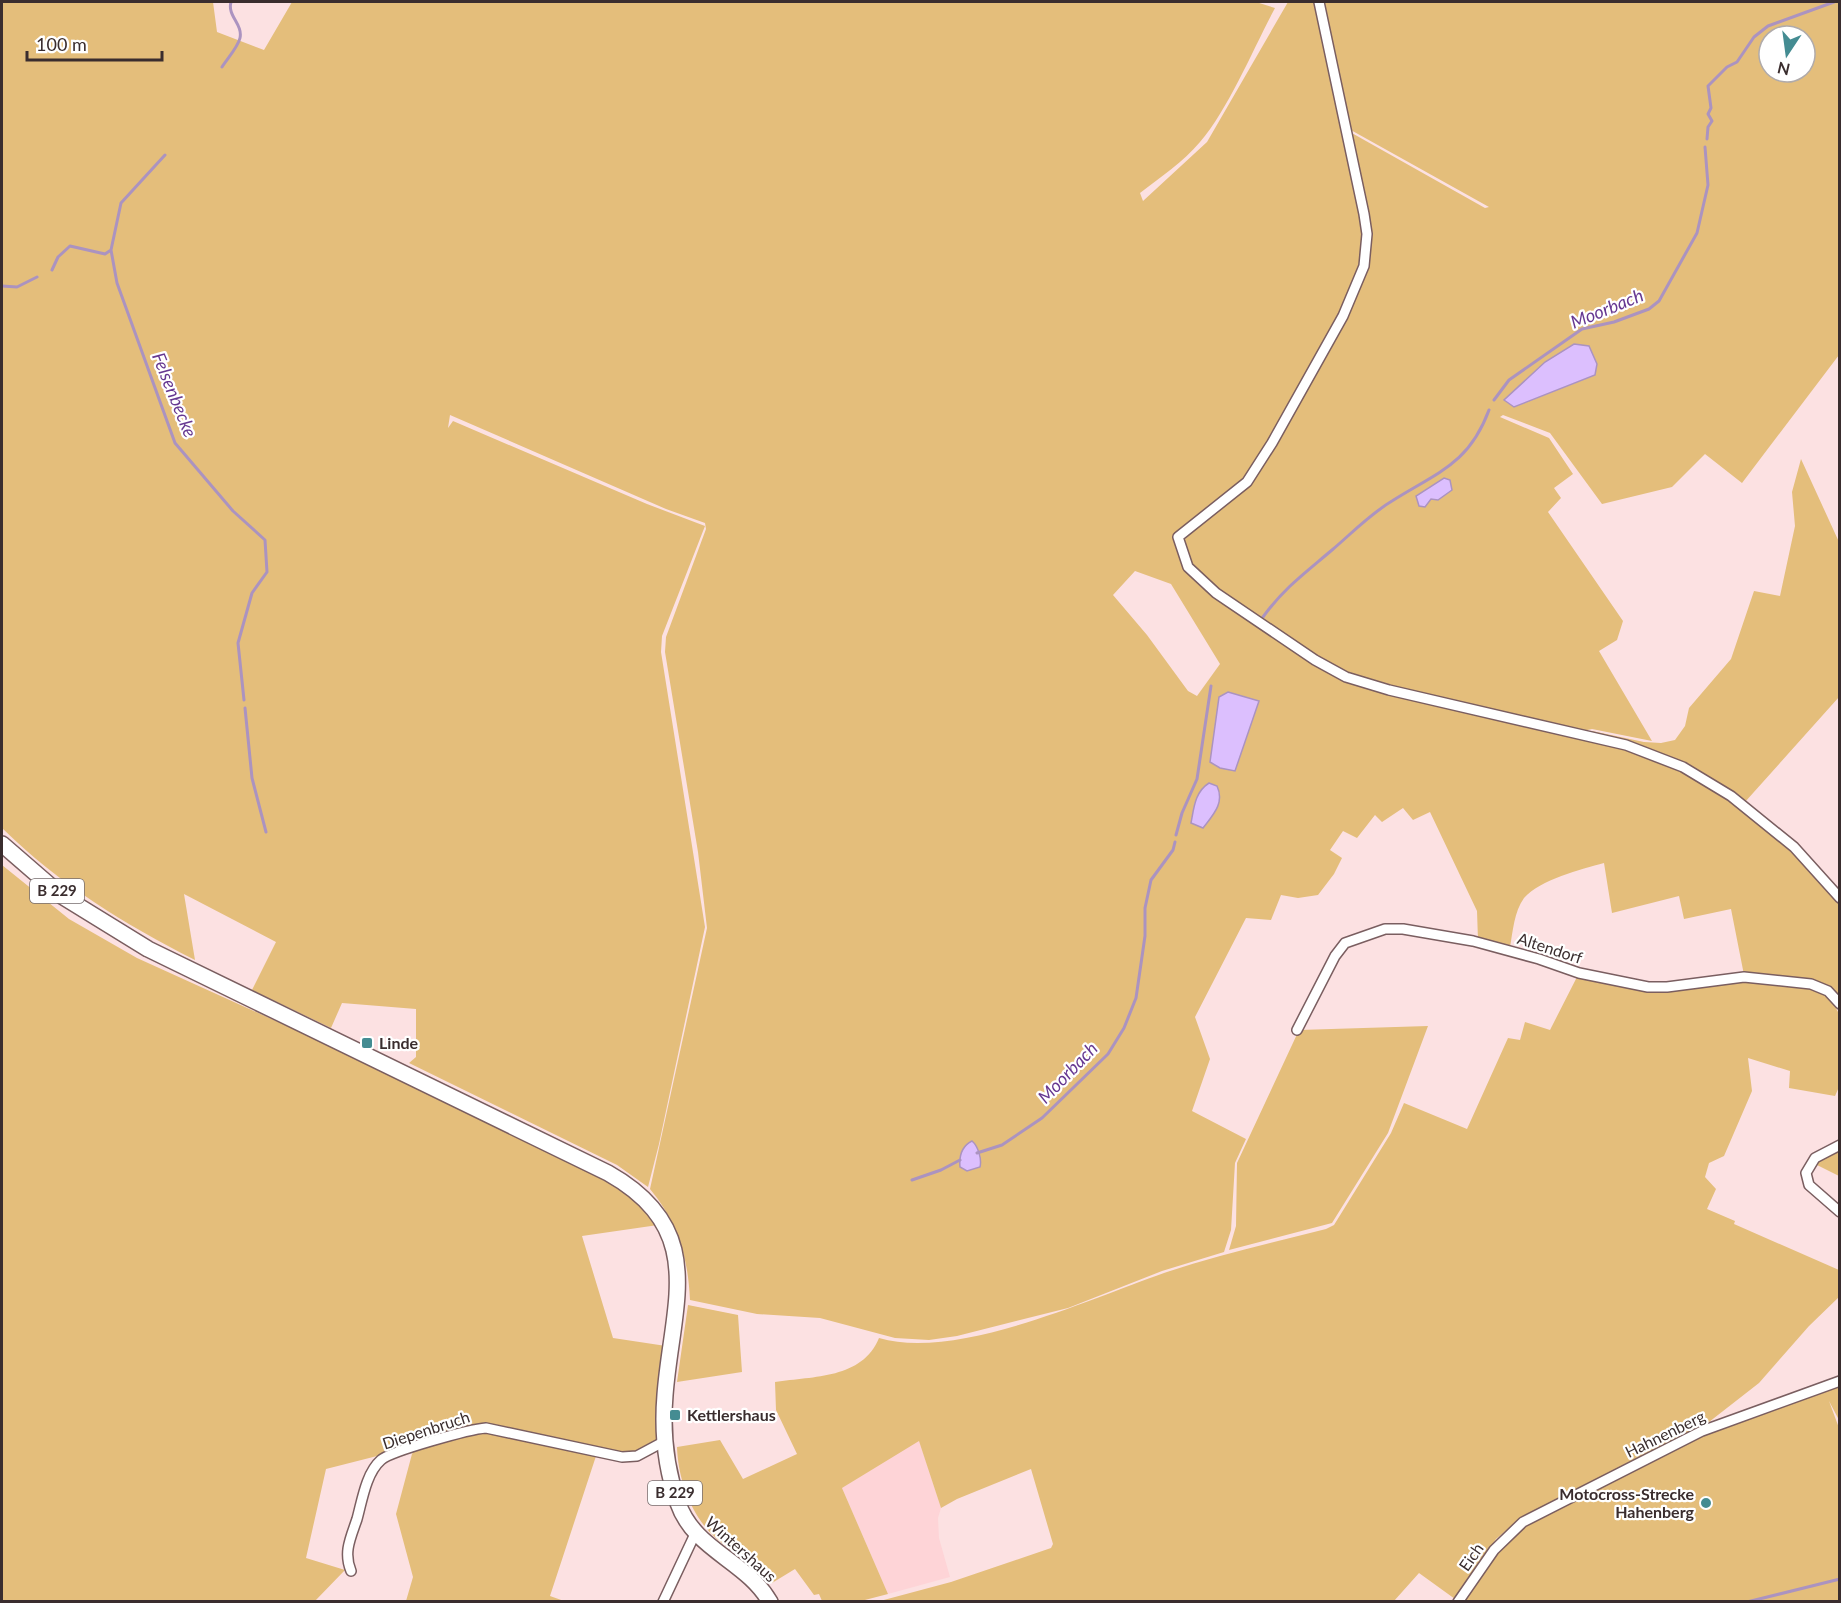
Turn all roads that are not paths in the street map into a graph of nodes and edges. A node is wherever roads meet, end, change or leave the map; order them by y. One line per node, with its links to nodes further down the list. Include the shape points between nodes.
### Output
1 (1319, 2): 3 (street, via 1364,214 1364,266 1343,316 1256,470 1231,497 1178,537 1184,561 1216,593 1346,677 1626,746 1683,767 1731,796 1794,847)
2 (2, 844): 9 (main road, Wintershaus / B 229, via 62,896 117,932 553,1145 626,1183 646,1198 671,1244 678,1283 665,1394)
3 (1839, 898)
4 (1839, 1004): 5 (street, Altendorf, via 1828,991 1810,984 1744,977 1648,987 1579,973 1473,941 1385,929 1345,943)
5 (1297, 1030)
6 (1839, 1145): 7 (street, via 1818,1155 1806,1173 1809,1185)
7 (1839, 1212)
8 (1839, 1381): 10 (street, Hahnenberg, via 1702,1431)
9 (665, 1441): 11 (main road, Wintershaus / B 229, via 676,1497); 12 (street, Diepenbruch, via 637,1456 622,1457 486,1428 388,1455 376,1466 364,1494 346,1552)
10 (1510, 1531): 15 (street, Eich)
11 (695, 1534): 13 (street); 14 (main road, Wintershaus / B 229, via 749,1577)
12 (351, 1571)
13 (663, 1602)
14 (770, 1602)
15 (1458, 1602)

